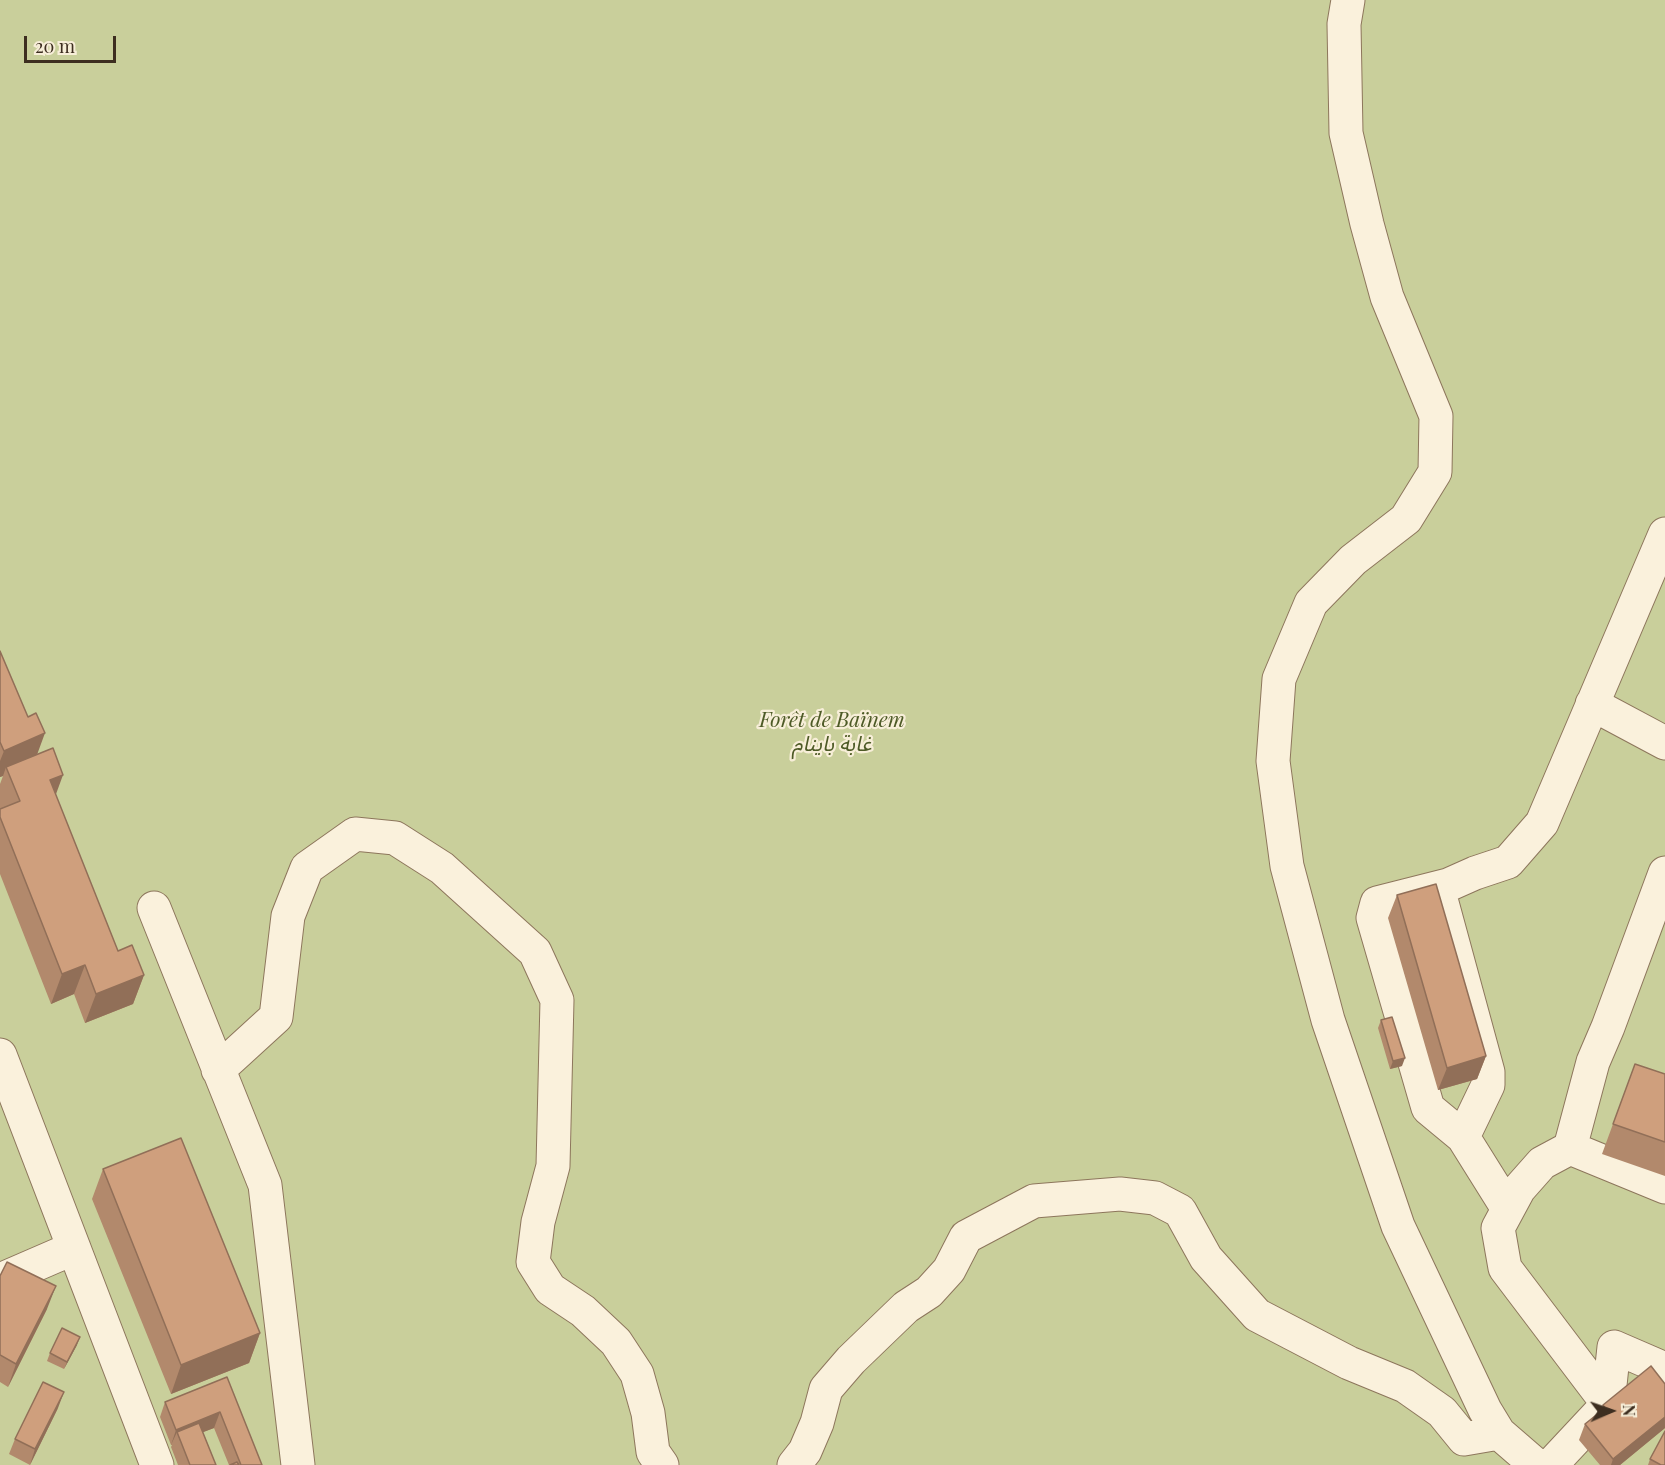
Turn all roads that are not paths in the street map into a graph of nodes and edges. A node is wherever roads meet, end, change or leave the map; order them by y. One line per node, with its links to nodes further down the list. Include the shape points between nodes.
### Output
1 (1348, 0): 18 (street, via 1344,24 1346,133 1387,297 1436,416 1435,472 1406,519 1353,560 1311,603 1279,679 1273,761 1287,866 1328,1020 1398,1226)
2 (1665, 534): 3 (street)
3 (1592, 704): 4 (street); 6 (street, via 1542,824 1508,862)
4 (1665, 743)
5 (1663, 887): 11 (street, via 1593,1062)
6 (1438, 888): 10 (street, via 1488,1072 1488,1085); 10 (street, via 1377,903 1373,918 1428,1108)
7 (154, 908): 9 (street)
8 (0, 1055): 14 (street)
9 (218, 1070): 20 (street, via 265,1185); 21 (street, via 276,1017 288,916 307,868 355,834 395,838 451,876 535,952 557,1000 553,1166 538,1222 533,1262 550,1289 583,1311 616,1342 637,1374 653,1452)
10 (1463, 1137): 13 (street)
11 (1570, 1148): 12 (street); 13 (street, via 1542,1163 1519,1189)
12 (1665, 1188)
13 (1508, 1209): 17 (street, via 1497,1228 1505,1268)
14 (74, 1248): 15 (street); 19 (street)
15 (0, 1280)
16 (1665, 1369): 17 (street, via 1614,1347)
17 (1608, 1404): 24 (street)
18 (1499, 1433): 22 (street, via 1464,1439 1442,1412 1405,1386 1349,1363 1257,1315 1206,1258 1180,1211 1155,1197 1120,1194 1034,1200 966,1237 949,1270 929,1292 906,1307 825,1389 818,1422); 23 (street)
19 (157, 1465)
20 (298, 1465)
21 (662, 1465)
22 (794, 1465)
23 (1536, 1465)
24 (1551, 1465)

